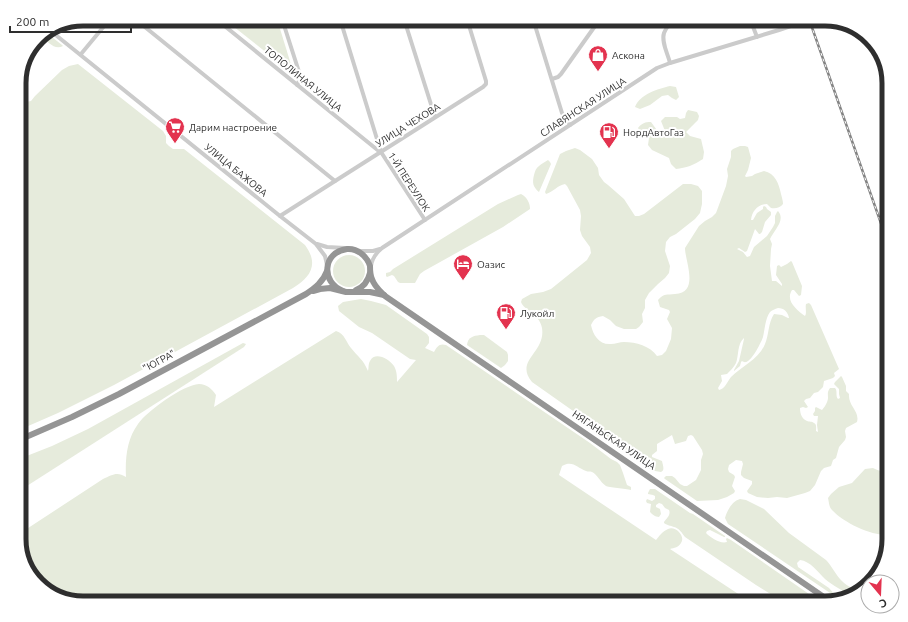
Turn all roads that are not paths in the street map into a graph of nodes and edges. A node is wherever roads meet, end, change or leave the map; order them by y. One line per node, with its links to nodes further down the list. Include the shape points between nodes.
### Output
1 (104, 26): 15 (street)
2 (144, 26): 22 (street)
3 (225, 26): 18 (street, ТОПОЛИНАЯ УЛИЦА)
4 (284, 26): 18 (street, via 300,75)
5 (342, 26): 21 (street)
6 (406, 26): 19 (street)
7 (469, 26): 19 (street, УЛИЦА ЧЕХОВА, via 486,84)
8 (535, 26): 17 (street)
9 (595, 26): 17 (street, via 561,74)
10 (669, 26): 16 (street, via 663,36)
11 (753, 26): 14 (street)
12 (790, 26): 14 (street, СЛАВЯНСКАЯ УЛИЦА)
13 (55, 34): 15 (street, УЛИЦА БАЖОВА)
14 (757, 37): 16 (street, СЛАВЯНСКАЯ УЛИЦА)
15 (81, 54): 23 (street, УЛИЦА БАЖОВА)
16 (670, 63): 20 (street, СЛАВЯНСКАЯ УЛИЦА)
17 (552, 79): 20 (street, via 562,113)
18 (298, 85): 21 (street, ТОПОЛИНАЯ УЛИЦА)
19 (435, 118): 21 (street, УЛИЦА ЧЕХОВА)
20 (570, 125): 24 (street, СЛАВЯНСКАЯ УЛИЦА)
21 (381, 152): 22 (street, УЛИЦА ЧЕХОВА); 24 (street, 1-Й ПЕРЕУЛОК)
22 (335, 181): 23 (street, УЛИЦА ЧЕХОВА)
23 (280, 216): 25 (street, УЛИЦА БАЖОВА)
24 (425, 220): 26 (street, СЛАВЯНСКАЯ УЛИЦА)
25 (316, 244): 27 (street); 28 (street, via 325,256)
26 (382, 248): 27 (street, via 364,252); 29 (street, via 373,258)
27 (355, 250): 28 (highway, via 336,253 330,259); 29 (highway, via 366,258)
28 (327, 268): 30 (highway, via 331,283); 32 (highway, via 321,282)
29 (370, 270): 31 (highway, via 365,284); 33 (highway, via 373,282)
30 (343, 291): 31 (highway); 32 (highway, via 325,288)
31 (353, 291): 33 (highway)
32 (306, 294): 34 (highway, "ЮГРА", via 119,394)
33 (385, 296): 35 (highway, НЯГАНЬСКАЯ УЛИЦА)
34 (26, 437)
35 (822, 596)

